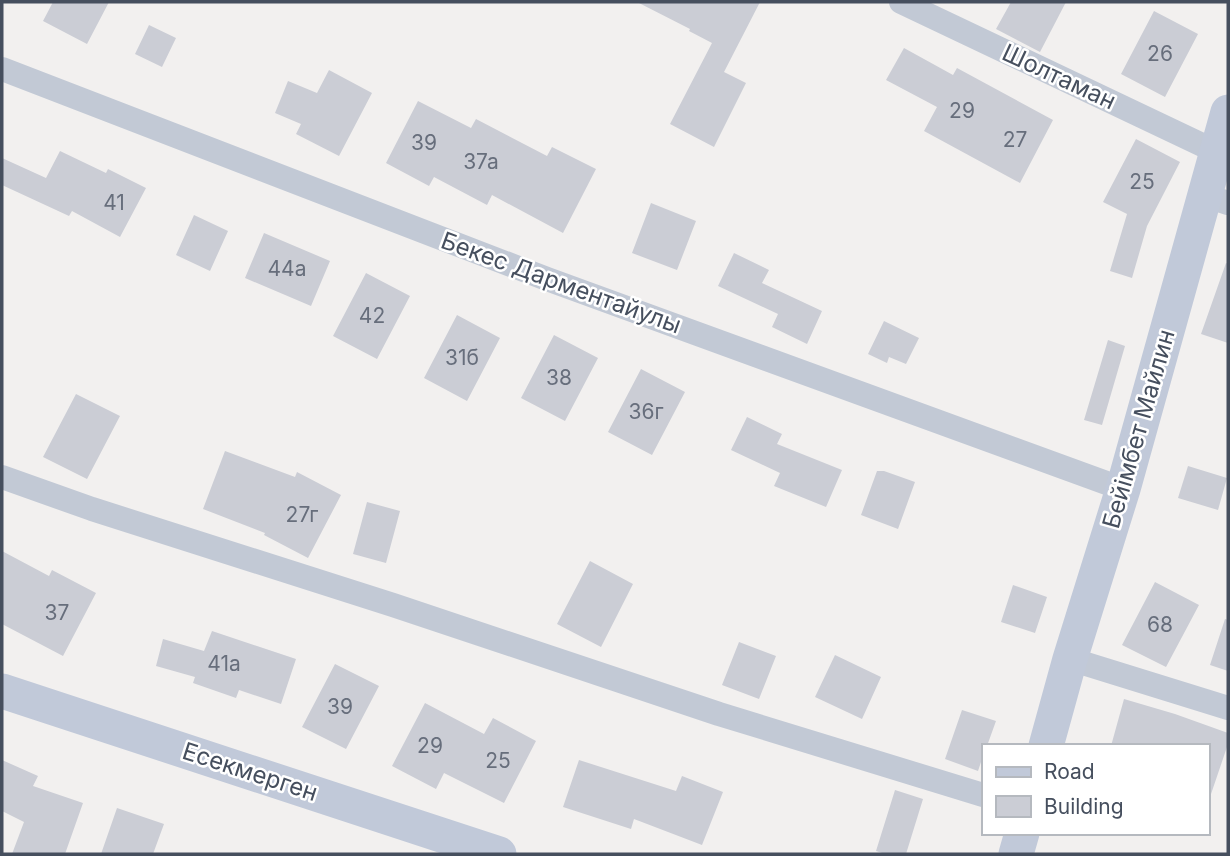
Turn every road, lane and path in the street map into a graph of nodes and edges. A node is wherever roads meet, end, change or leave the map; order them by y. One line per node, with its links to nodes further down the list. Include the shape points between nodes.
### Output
1 (901, 2): 4 (street, Шолтаман)
2 (2, 69): 7 (street, Бекес Дарментайулы, via 547,279)
3 (1228, 112): 4 (street, Бейімбет Майлин)
4 (1217, 152): 5 (street, Бейімбет Майлин)
5 (1216, 199): 7 (street, Бейімбет Майлин)
6 (2, 477): 12 (street, via 719,714)
7 (1123, 489): 8 (street, Бейімбет Майлин)
8 (1070, 659): 10 (street); 11 (street, Бейімбет Майлин)
9 (2, 691): 14 (street, Eсекмерген)
10 (1228, 708)
11 (1047, 744)
12 (982, 794)
13 (1021, 835): 15 (street)
14 (499, 854)
15 (1016, 854)

